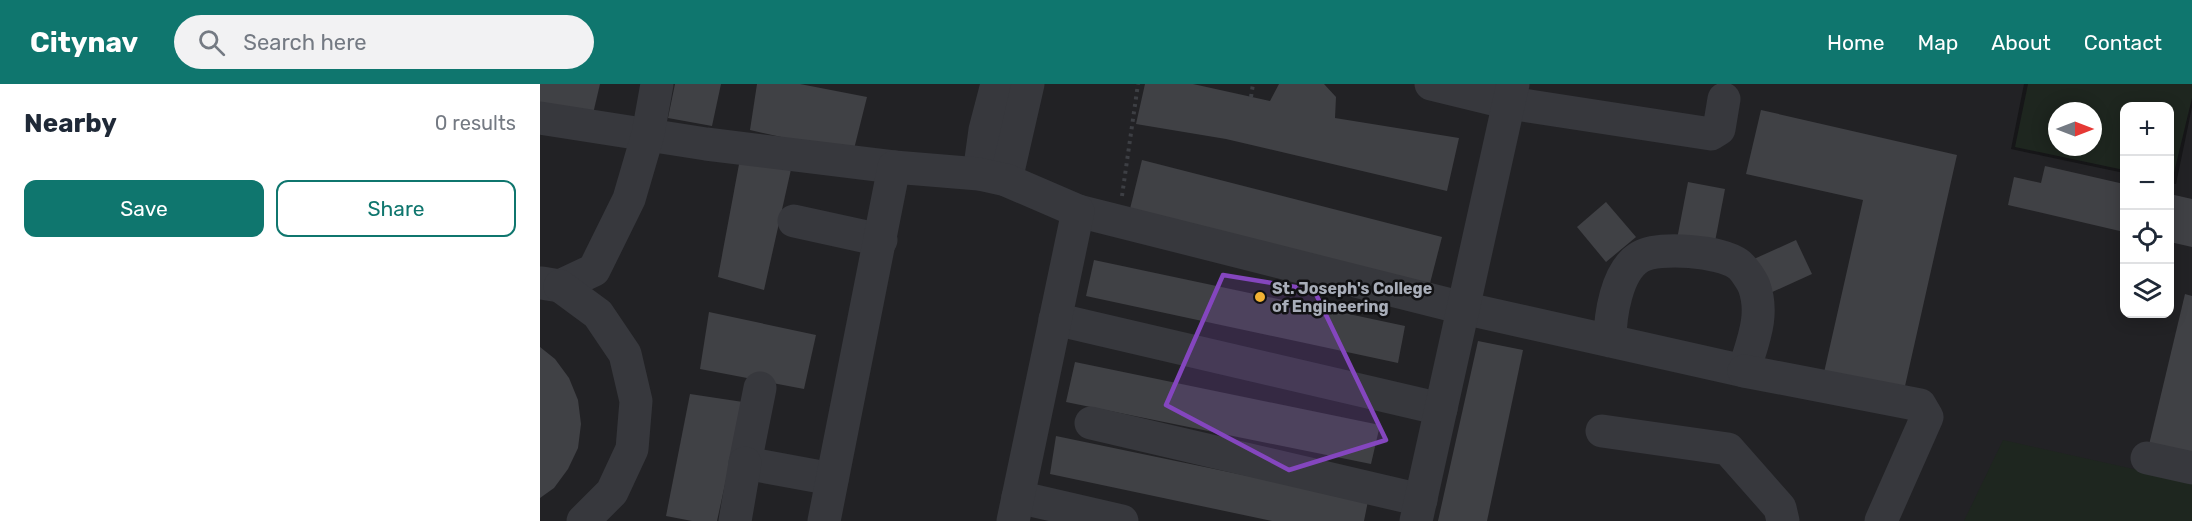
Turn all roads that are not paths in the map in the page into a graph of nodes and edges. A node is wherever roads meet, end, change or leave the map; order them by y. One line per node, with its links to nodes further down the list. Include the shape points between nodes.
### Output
1 (657, 84): 8 (lane)
2 (997, 84): 10 (lane, via 986,130)
3 (1028, 84): 10 (lane)
4 (1431, 84): 5 (lane)
5 (1511, 94): 6 (lane, via 1711,134 1719,129); 15 (lane)
6 (1724, 99)
7 (540, 118): 8 (lane)
8 (648, 134): 9 (lane); 14 (lane, via 629,199 594,270)
9 (894, 167): 10 (lane); 13 (lane)
10 (992, 177): 11 (lane)
11 (1088, 213): 15 (lane); 16 (lane)
12 (794, 221): 13 (lane)
13 (880, 240): 26 (lane)
14 (550, 284): 29 (lane, via 598,314 625,354 636,401 632,449 612,492)
15 (1463, 308): 17 (lane); 20 (lane)
16 (1055, 319): 20 (lane); 27 (lane)
17 (1610, 341): 18 (lane); 18 (lane, via 1610,316 1620,283 1638,258 1663,249 1711,255 1738,264 1754,285 1759,323)
18 (1744, 371): 34 (lane, via 1920,405 1928,417)
19 (760, 388): 24 (lane)
20 (1441, 409): 28 (lane)
21 (1091, 423): 28 (lane)
22 (1602, 431): 33 (lane, via 1728,449 1780,508)
23 (2147, 458): 25 (lane)
24 (745, 463): 26 (lane); 30 (lane)
25 (2192, 468)
26 (832, 479): 31 (lane)
27 (1016, 509): 32 (lane)
28 (1418, 510)
29 (583, 521)
30 (735, 521)
31 (824, 521)
32 (1122, 521)
33 (1783, 521)
34 (1881, 521)

